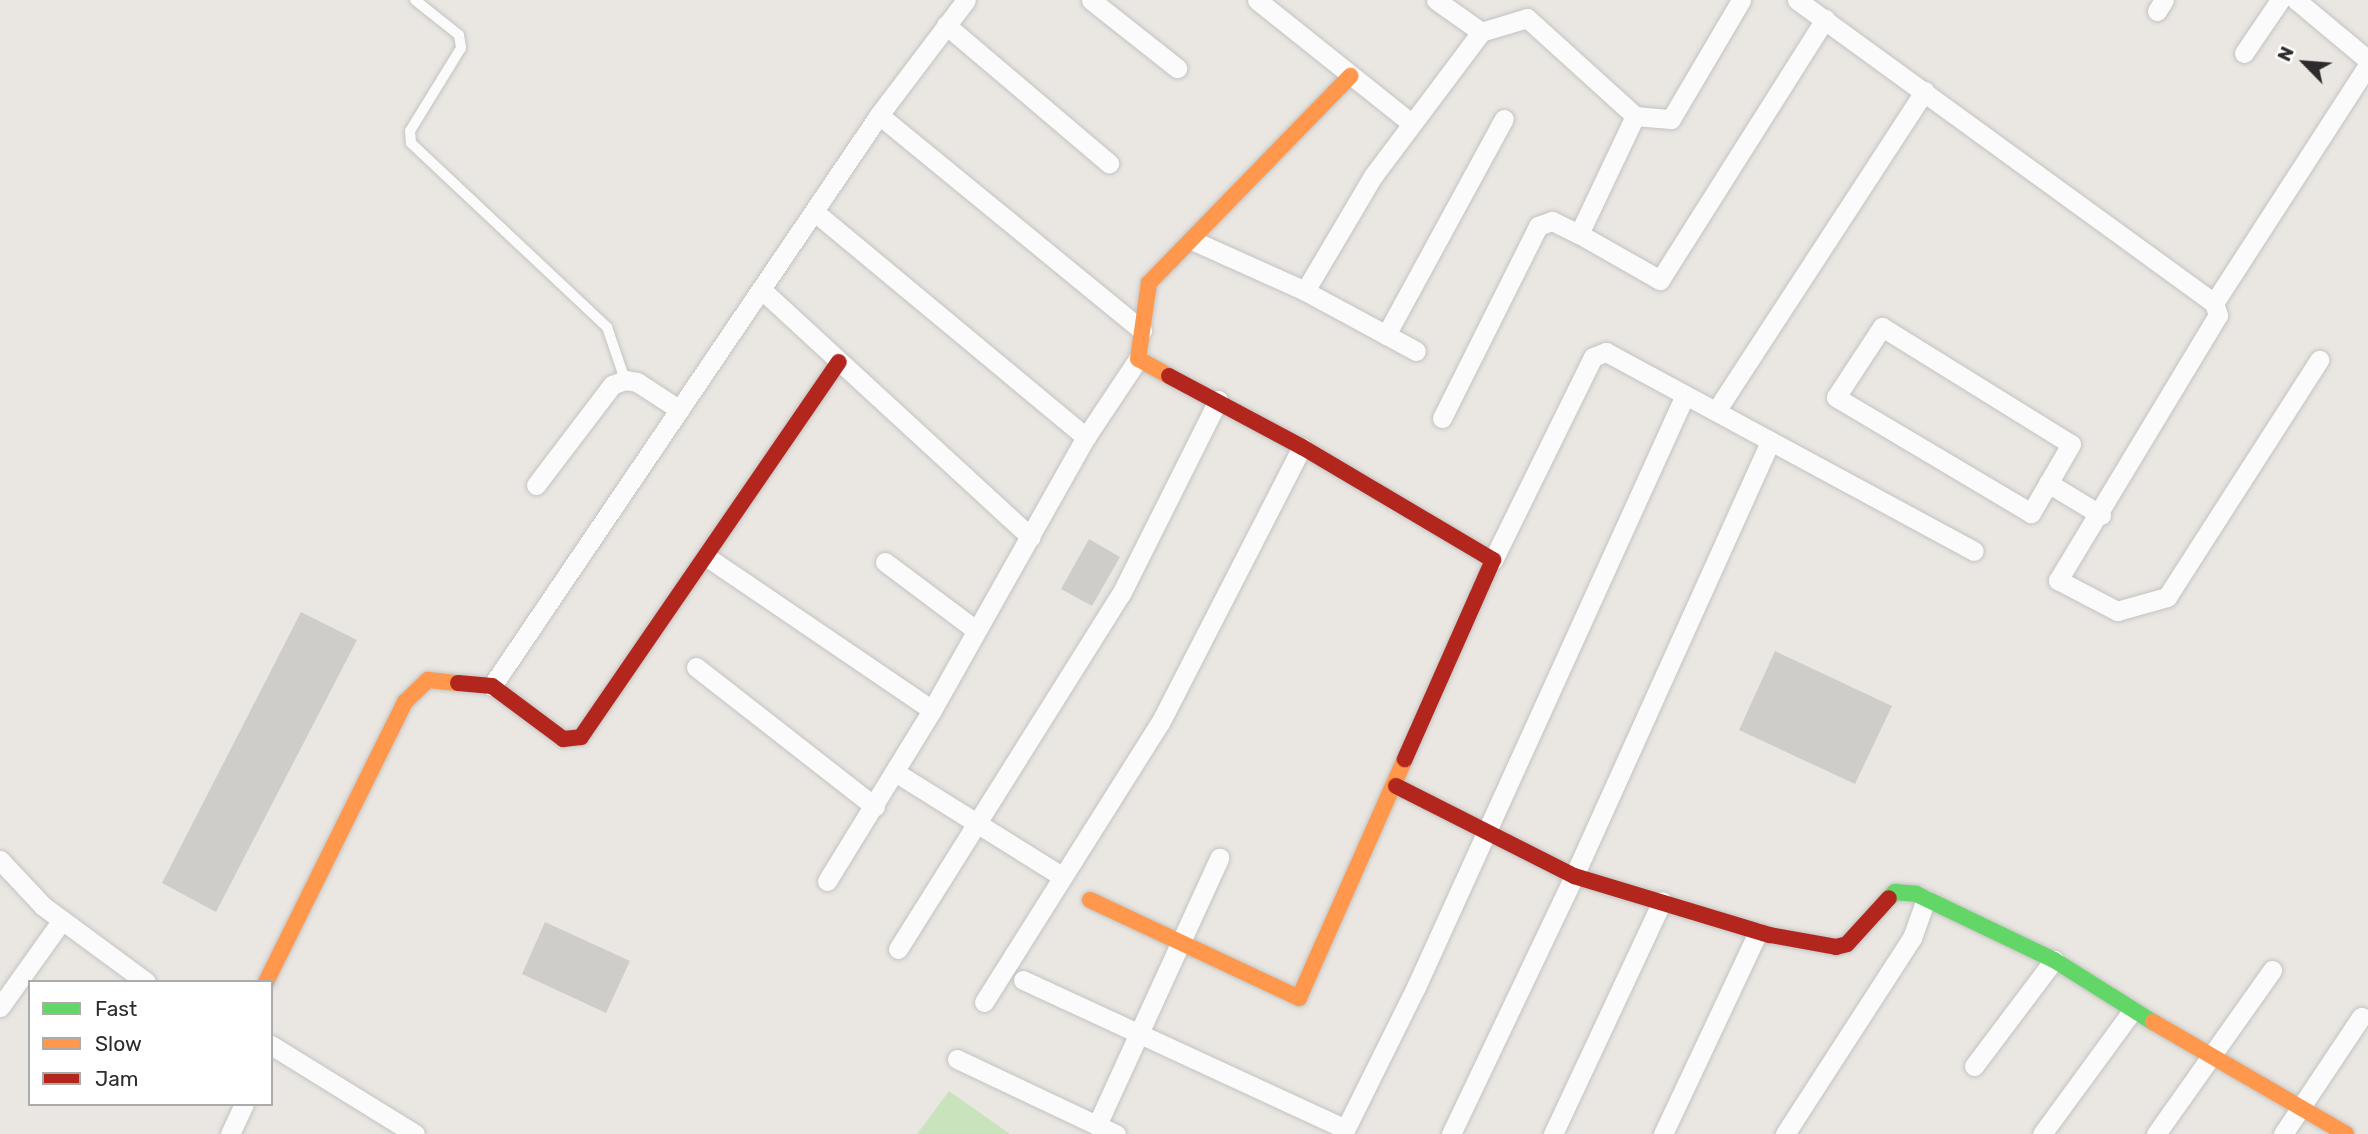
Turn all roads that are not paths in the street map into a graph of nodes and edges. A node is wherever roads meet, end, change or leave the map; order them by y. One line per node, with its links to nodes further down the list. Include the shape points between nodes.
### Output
1 (415, 0): 34 (lane, via 459,35 461,48 410,131 411,143 607,327)
2 (966, 0): 10 (street)
3 (1091, 0): 14 (street)
4 (1256, 0): 15 (street)
5 (1436, 0): 11 (street)
6 (1741, 0): 18 (street, via 1671,119)
7 (2280, 0): 12 (street)
8 (2296, 0): 13 (street)
9 (1814, 7): 16 (street); 23 (street, via 1660,280)
10 (946, 25): 17 (street); 21 (street)
11 (1481, 32): 18 (street, via 1527,18); 20 (street)
12 (2244, 53)
13 (2368, 62): 27 (street)
14 (1177, 68)
15 (1350, 76): 20 (street); 24 (street)
16 (1925, 91): 27 (street); 38 (street)
17 (879, 115): 22 (street); 28 (street)
18 (1635, 116): 23 (street)
19 (1504, 119): 29 (street)
20 (1411, 122): 26 (street)
21 (1109, 163)
22 (816, 213): 25 (street); 40 (street)
23 (1579, 234): 39 (street, via 1552,221 1538,226)
24 (1194, 241): 26 (street); 28 (street, via 1149,283)
25 (762, 290): 33 (street); 37 (street)
26 (1305, 291): 29 (street)
27 (2214, 303): 45 (street, via 2218,315)
28 (1142, 330): 31 (street)
29 (1386, 335): 30 (street)
30 (1416, 351)
31 (1138, 359): 36 (street); 40 (street)
32 (2319, 360): 45 (street, via 2167,597 2117,611 2058,580)
33 (839, 362): 46 (street); 48 (street)
34 (625, 380): 37 (street, via 637,382); 44 (street, via 611,386)
35 (1685, 395): 38 (street); 49 (street, via 1606,352 1593,357); 59 (street)
36 (1217, 400): 42 (street); 58 (street, via 1121,594)
37 (680, 410): 53 (street)
38 (1716, 411): 41 (street)
39 (1442, 418)
40 (1086, 438): 46 (street)
41 (1770, 441): 47 (street); 63 (street)
42 (1302, 447): 49 (street); 62 (street, via 1160,723)
43 (2048, 483): 43 (street, via 2031,513 1836,397 1882,327 2071,444); 45 (street)
44 (536, 485)
45 (2101, 515)
46 (1031, 537): 51 (street)
47 (1974, 551)
48 (707, 557): 53 (street, via 581,737 563,739); 54 (street)
49 (1493, 560): 56 (street)
50 (885, 562): 51 (street)
51 (976, 630): 54 (street)
52 (696, 667): 57 (street)
53 (492, 686): 75 (street, via 428,680 405,702)
54 (932, 710): 55 (street)
55 (895, 772): 57 (street); 58 (street)
56 (1396, 786): 59 (street); 70 (street, via 1299,998)
57 (875, 807): 64 (street)
58 (977, 825): 62 (street); 71 (street)
59 (1486, 833): 63 (street); 89 (street)
60 (1219, 858): 70 (street)
61 (0, 860): 68 (street)
62 (1060, 875): 77 (street)
63 (1574, 876): 67 (street); 93 (street)
64 (827, 881)
65 (1926, 899): 69 (street, via 1906,890 1895,892 1847,944 1836,947); 72 (street); 96 (street, via 1912,937)
66 (1090, 900): 70 (street)
67 (1662, 901): 69 (street); 94 (street)
68 (62, 920): 74 (street); 78 (street)
69 (1758, 932): 95 (street)
70 (1180, 943): 81 (street)
71 (898, 949)
72 (2054, 960): 79 (street); 85 (street)
73 (2272, 970): 83 (street)
74 (143, 980)
75 (267, 980)
76 (1023, 980): 81 (street)
77 (984, 1002)
78 (0, 1007)
79 (2132, 1011): 83 (street); 97 (street)
80 (2361, 1017): 87 (street)
81 (1138, 1033): 88 (street); 89 (street)
82 (273, 1046): 91 (street)
83 (2209, 1057): 87 (street); 98 (street)
84 (957, 1059): 88 (street)
85 (1974, 1066)
86 (243, 1106): 90 (street)
87 (2302, 1108): 99 (street); 100 (street)
88 (1097, 1125): 92 (street)
89 (1344, 1132)
90 (230, 1134)
91 (415, 1134)
92 (1116, 1134)
93 (1451, 1134)
94 (1553, 1134)
95 (1663, 1134)
96 (1785, 1134)
97 (2042, 1134)
98 (2156, 1134)
99 (2283, 1134)
100 (2346, 1134)

